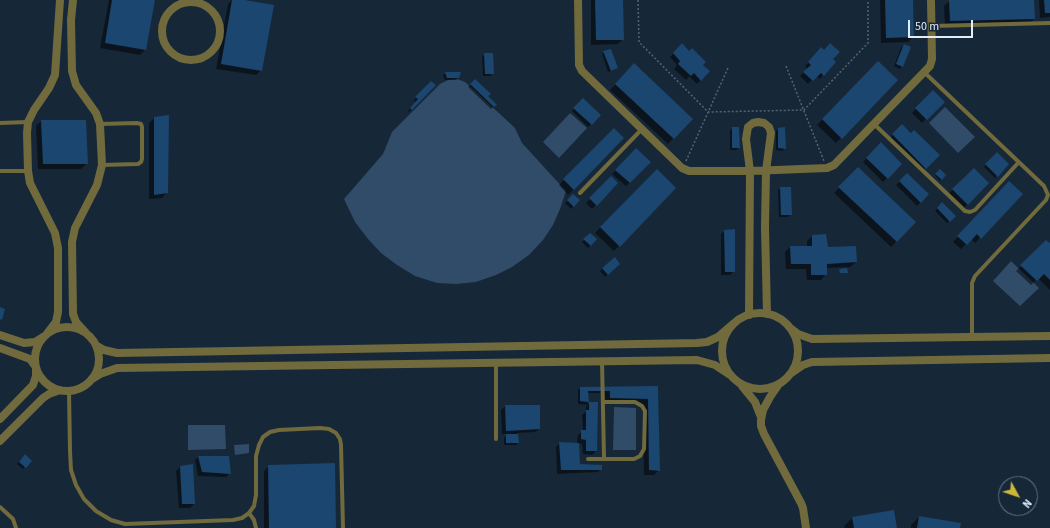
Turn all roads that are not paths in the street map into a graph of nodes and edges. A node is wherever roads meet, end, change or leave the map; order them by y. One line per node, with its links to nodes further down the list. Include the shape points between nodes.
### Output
1 (60, 0): 9 (street, via 55,75)
2 (73, 0): 11 (street, via 72,71 76,85 96,112)
3 (578, 0): 13 (street, via 579,65 582,71)
4 (932, 0): 7 (street)
5 (197, 1): 5 (street, via 178,4 164,18 162,37 166,46 180,58 190,60 204,57 215,48 219,39 218,20 206,5)
6 (1050, 23): 7 (lane)
7 (932, 26): 8 (street, via 932,59)
8 (924, 72): 12 (street); 14 (lane)
9 (28, 122): 10 (lane); 17 (street)
10 (0, 123)
11 (100, 124): 15 (street); 15 (lane, via 137,123 142,127 141,162)
12 (874, 124): 14 (lane, via 965,211 974,210); 19 (street, via 834,165 827,168)
13 (642, 129): 18 (street, via 682,168 689,171); 20 (lane)
14 (1018, 163): 31 (lane, via 1044,186 1048,195 975,276 972,283)
15 (102, 165): 27 (street, via 97,185 75,228 72,242 73,314 76,322)
16 (0, 171): 17 (lane)
17 (28, 171): 29 (street, via 30,183 55,233 58,248 58,312 56,322)
18 (750, 171): 19 (street); 19 (street, via 746,133 748,127 758,122 769,127 771,133); 21 (street)
19 (766, 171): 22 (street)
20 (580, 193)
21 (750, 227): 22 (street); 24 (street)
22 (765, 227): 23 (street)
23 (767, 314): 24 (street); 26 (street, via 780,319)
24 (749, 315): 25 (street)
25 (733, 324): 32 (street, via 718,337 696,343 117,353); 39 (street, via 722,349 726,367)
26 (790, 328): 31 (street, via 812,339); 38 (street, via 798,346 798,356)
27 (86, 333): 29 (street, via 70,327 61,327); 32 (street)
28 (0, 335): 29 (street, via 24,343 35,342)
29 (46, 335): 37 (street, via 37,350)
30 (1050, 336): 31 (street)
31 (972, 337)
32 (97, 346): 40 (street, via 99,364)
33 (0, 348): 37 (street, via 30,359)
34 (1050, 358): 38 (street, via 812,362)
35 (602, 361): 36 (street); 39 (street, via 697,360 715,365); 43 (lane)
36 (496, 363): 40 (street, via 117,368); 46 (lane)
37 (36, 367): 42 (street, via 45,382); 45 (street, via 33,385)
38 (790, 374): 41 (street)
39 (733, 377): 41 (street, via 744,385 764,389); 44 (street, via 750,395)
40 (92, 379): 42 (street, via 77,389)
41 (783, 381): 44 (street, via 770,397)
42 (64, 390): 47 (street, via 43,398); 51 (lane, via 72,470 76,485 96,511 111,520 126,524 233,520)
43 (603, 402): 48 (lane); 48 (lane, via 635,402 645,411 644,449 640,456 634,459)
44 (761, 417): 55 (street, via 764,434 803,508)
45 (0, 419)
46 (496, 439)
47 (0, 441)
48 (604, 458): 49 (lane)
49 (588, 459)
50 (0, 507): 52 (lane, via 13,519)
51 (249, 513): 53 (lane); 54 (lane, via 254,506 256,456 263,437 279,430 329,429 336,433 342,445)
52 (16, 528)
53 (256, 528)
54 (343, 528)
55 (806, 528)

